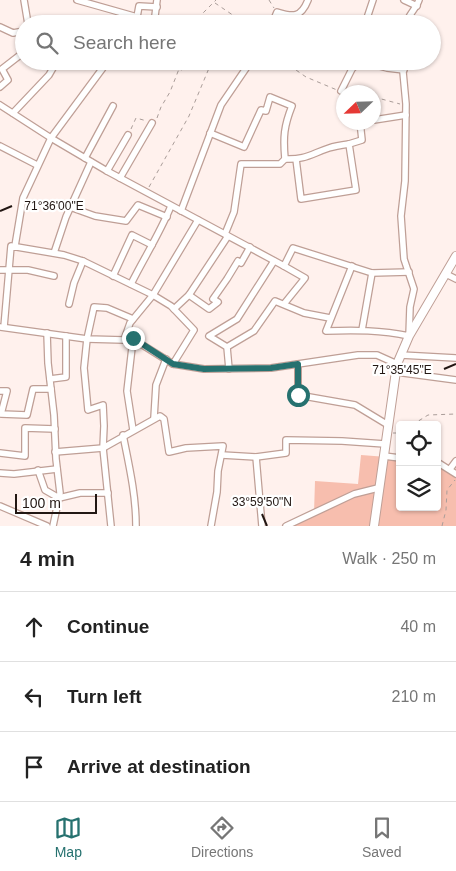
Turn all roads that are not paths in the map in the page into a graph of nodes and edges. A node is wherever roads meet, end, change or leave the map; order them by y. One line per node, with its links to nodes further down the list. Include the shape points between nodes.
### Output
1 (24, 0): 9 (street)
2 (77, 0): 10 (street)
3 (157, 0): 8 (street)
4 (308, 0): 15 (street, via 303,11)
5 (374, 0): 16 (street)
6 (404, 0): 7 (street)
7 (418, 3): 17 (street)
8 (157, 8): 11 (street, via 138,6); 12 (street)
9 (26, 15)
10 (130, 15)
11 (137, 15)
12 (156, 15)
13 (276, 15): 14 (street, via 277,12)
14 (288, 15)
15 (295, 15)
16 (368, 15)
17 (409, 15)
18 (0, 27): 19 (street)
19 (15, 33)
20 (15, 59): 27 (street, via 2,69 8,80)
21 (52, 70): 30 (street)
22 (101, 70): 37 (street)
23 (245, 70): 35 (street, via 221,105)
24 (352, 70): 26 (street)
25 (404, 70): 31 (street)
26 (345, 85)
27 (0, 87)
28 (0, 105): 30 (street)
29 (113, 106): 40 (street)
30 (13, 113): 37 (street)
31 (406, 115): 32 (street); 64 (street, via 402,216 404,259)
32 (381, 119)
33 (152, 123): 46 (street)
34 (361, 130): 38 (street, via 362,140)
35 (210, 133): 41 (street, via 244,147 260,110 266,110 270,97 292,106 283,138); 49 (street)
36 (128, 135): 45 (street)
37 (51, 138): 40 (street); 44 (street)
38 (349, 144): 42 (street); 42 (street, via 356,190 301,200)
39 (0, 146): 44 (street)
40 (84, 158): 43 (street)
41 (286, 158): 42 (street); 52 (street, via 280,164 241,164)
42 (296, 159)
43 (91, 162): 45 (street); 48 (street)
44 (37, 165): 54 (street, via 23,198)
45 (107, 171): 46 (street)
46 (120, 178): 47 (street)
47 (171, 206): 49 (street); 50 (street)
48 (70, 207): 50 (street, via 95,216 126,221 138,204); 56 (street)
49 (180, 211): 51 (street)
50 (167, 216): 53 (street)
51 (198, 220): 52 (street); 71 (street)
52 (227, 235): 55 (street); 72 (street)
53 (152, 245): 68 (street, via 132,235); 70 (street)
54 (15, 246): 56 (street); 62 (street, via 11,246)
55 (250, 248): 59 (street); 72 (street, via 213,299 218,302 209,309)
56 (54, 253): 58 (street)
57 (456, 256): 66 (main road)
58 (83, 261): 68 (street); 73 (street)
59 (274, 261): 60 (street); 86 (street, via 238,319 209,336)
60 (284, 266): 61 (street, via 293,248); 74 (street, via 305,278)
61 (352, 266): 65 (street); 76 (street)
62 (8, 269): 63 (street); 67 (street); 78 (street)
63 (0, 270)
64 (409, 272): 65 (street); 82 (street, via 414,289)
65 (372, 273): 79 (street)
66 (446, 274): 69 (street); 82 (main road)
67 (54, 276)
68 (113, 276): 70 (street)
69 (456, 279)
70 (131, 284): 71 (street)
71 (152, 294): 75 (street); 77 (street)
72 (189, 295): 75 (street)
73 (69, 304)
74 (284, 304): 76 (street, via 304,313); 86 (street, via 276,301 254,331)
75 (174, 309): 90 (street, via 194,330)
76 (330, 318): 79 (street, via 326,331)
77 (133, 319): 83 (street, via 108,308 94,307); 85 (street)
78 (2, 327): 80 (street)
79 (362, 330): 82 (street)
80 (47, 333): 81 (street); 94 (street)
81 (66, 336): 83 (street); 94 (street, via 66,377)
82 (409, 336): 87 (main road)
83 (86, 338): 85 (street); 104 (street, via 84,368 88,410 103,405)
84 (133, 338): 85 (street); 89 (street); 101 (street, via 127,392)
85 (124, 340)
86 (227, 347): 93 (street)
87 (401, 355): 88 (street); 92 (main road)
88 (456, 358)
89 (166, 359): 90 (street); 98 (street, via 156,386)
90 (173, 364): 93 (street)
91 (298, 364): 92 (street, via 377,355); 93 (street); 99 (street, via 298,395 355,405)
92 (396, 368): 95 (street); 99 (main road)
93 (229, 369)
94 (50, 379): 96 (street)
95 (456, 380)
96 (51, 389): 97 (street, via 33,389 27,415 1,414 7,391); 100 (street)
97 (0, 391)
98 (154, 418): 101 (street); 107 (street, via 160,416 164,419 170,452 223,446)
99 (388, 425): 103 (main road)
100 (55, 429): 105 (street); 106 (street, via 25,428 25,456)
101 (133, 430): 102 (street)
102 (123, 436): 104 (street); 126 (street)
103 (385, 444): 108 (main road); 109 (street, via 286,440 286,453)
104 (103, 448): 105 (street); 119 (street)
105 (55, 452): 113 (street)
106 (0, 453)
107 (222, 455): 109 (street); 127 (street)
108 (384, 456): 110 (street); 118 (main road)
109 (256, 457): 128 (street)
110 (396, 458)
111 (456, 461): 114 (street)
112 (441, 464): 114 (street)
113 (57, 469): 115 (street); 120 (street)
114 (450, 469): 117 (street)
115 (38, 470): 116 (street); 120 (street, via 44,490)
116 (0, 473)
117 (456, 474)
118 (378, 488): 129 (street, via 354,494); 130 (main road)
119 (108, 493): 120 (street, via 80,493); 125 (street)
120 (59, 498): 124 (street)
121 (0, 506): 122 (street)
122 (39, 524): 123 (street)
123 (47, 526)
124 (53, 526)
125 (111, 526)
126 (136, 526)
127 (211, 526)
128 (262, 526)
129 (286, 526)
130 (374, 526)

